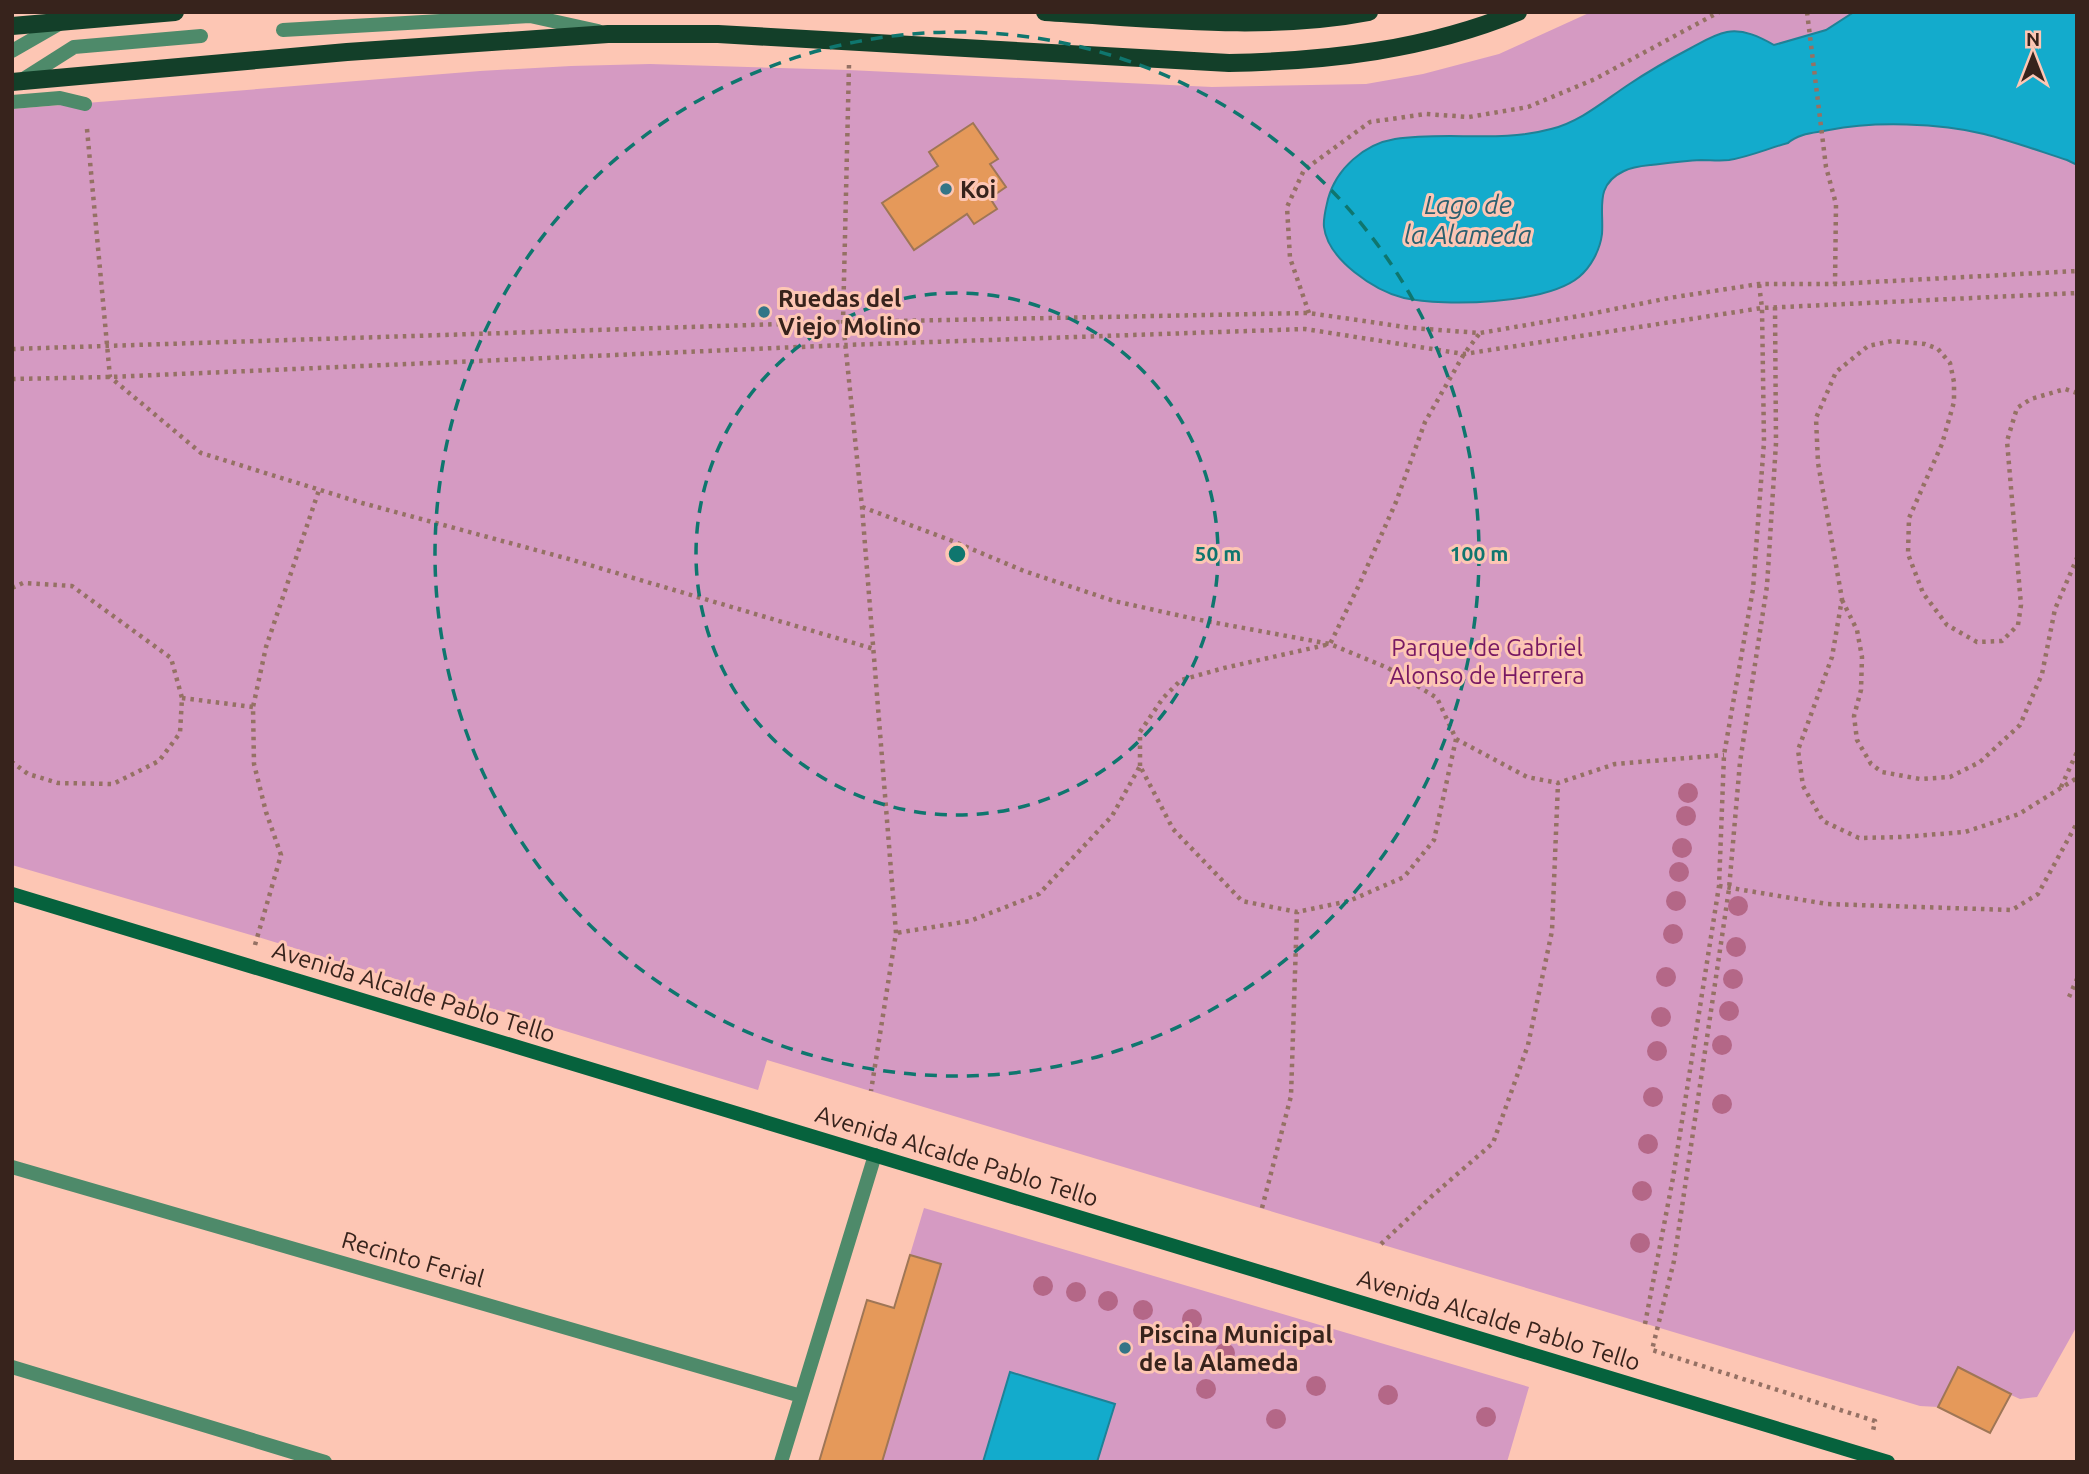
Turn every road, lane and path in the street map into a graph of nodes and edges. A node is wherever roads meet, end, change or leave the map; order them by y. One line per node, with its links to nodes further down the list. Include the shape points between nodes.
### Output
1 (175, 12): 7 (main road)
2 (1045, 12): 3 (main road, via 1233,22 1297,21)
3 (1369, 12)
4 (1518, 12): 10 (main road, via 1411,45 1290,62 1229,63 718,34)
5 (1719, 12): 23 (path, via 1595,79 1528,107 1469,117 1426,114 1370,122 1304,170 1286,207 1290,258)
6 (1807, 12): 19 (path, via 1826,167 1836,204)
7 (63, 21): 8 (main road); 12 (street)
8 (12, 26)
9 (283, 30): 10 (street, via 530,16)
10 (608, 34): 14 (main road)
11 (201, 36): 14 (street, via 74,47)
12 (12, 51)
13 (848, 70): 24 (path)
14 (17, 81)
15 (12, 102): 16 (street, via 60,98)
16 (85, 104): 26 (path)
17 (2077, 271): 19 (path)
18 (1759, 284): 19 (path); 22 (path); 25 (path)
19 (1835, 284)
20 (2077, 293): 21 (path)
21 (1775, 307): 22 (path); 52 (path, via 1776,443 1767,586 1740,762)
22 (1762, 308): 29 (path); 44 (path, via 1763,442 1753,589)
23 (1309, 313): 24 (path); 25 (path)
24 (843, 322): 26 (path); 27 (path)
25 (1480, 333): 29 (path)
26 (107, 345): 28 (path); 30 (path)
27 (845, 345): 29 (path, via 1305,329); 30 (path); 34 (path)
28 (12, 349)
29 (1464, 354): 38 (path, via 1425,422 1396,502)
30 (110, 377): 31 (path); 33 (path, via 201,453)
31 (12, 379)
32 (2077, 393): 37 (path, via 2065,389 2017,408 2007,442 2021,605 2018,625 2002,641 1977,642 1947,625 1923,593 1908,554 1909,518 1942,444 1954,402 1950,363 1938,349 1925,344 1892,341 1868,346 1836,372 1816,418 1818,463)
33 (319, 489): 39 (path); 41 (path, via 266,647)
34 (862, 508): 38 (path, via 1114,601); 39 (path)
35 (2077, 558): 37 (path, via 2055,609 2042,674 2020,725 1980,762 1950,778 1920,779 1882,772 1871,764 1857,740 1854,716 1862,657 1857,630)
36 (12, 588): 40 (path, via 23,583 72,586 171,657)
37 (1842, 599): 49 (path, via 1832,657 1798,750 1803,786 1823,821 1859,838 1965,832 2019,814)
38 (1330, 644): 42 (path, via 1388,668 1437,698); 46 (path, via 1181,680 1140,732)
39 (874, 649): 55 (path)
40 (182, 698): 41 (path); 45 (path, via 180,733 159,761 113,784 58,783 28,774)
41 (253, 707): 56 (path, via 254,764 281,855)
42 (1456, 739): 48 (path, via 1527,778); 54 (path, via 1434,840 1404,877 1349,901)
43 (2077, 752): 49 (path)
44 (1724, 755): 48 (path, via 1615,764); 51 (path)
45 (12, 762)
46 (1140, 766): 54 (path, via 1173,829 1242,901); 55 (path, via 1112,816 1039,894 970,921)
47 (2077, 778): 49 (path)
48 (1558, 783): 63 (path, via 1552,931 1528,1045 1493,1143)
49 (2061, 787)
50 (2077, 823): 52 (path, via 2038,894 2012,909 1827,904)
51 (1718, 886): 52 (path); 64 (path, via 1674,1178)
52 (1729, 889): 67 (path, via 1674,1261 1652,1350 1875,1421)
53 (12, 894): 56 (street, Avenida Alcalde Pablo Tello)
54 (1297, 912): 62 (path, via 1291,1096)
55 (895, 933): 59 (path)
56 (249, 966): 60 (street, Avenida Alcalde Pablo Tello)
57 (2077, 979): 58 (path)
58 (2069, 997)
59 (871, 1091)
60 (875, 1155): 66 (street); 67 (street, Avenida Alcalde Pablo Tello)
61 (12, 1167): 66 (street, Recinto Ferial)
62 (1262, 1208)
63 (1381, 1244)
64 (1645, 1324)
65 (12, 1367): 68 (street)
66 (802, 1396): 69 (street)
67 (1867, 1455): 70 (street, Avenida Alcalde Pablo Tello)
68 (325, 1462)
69 (781, 1462)
70 (1888, 1462)

